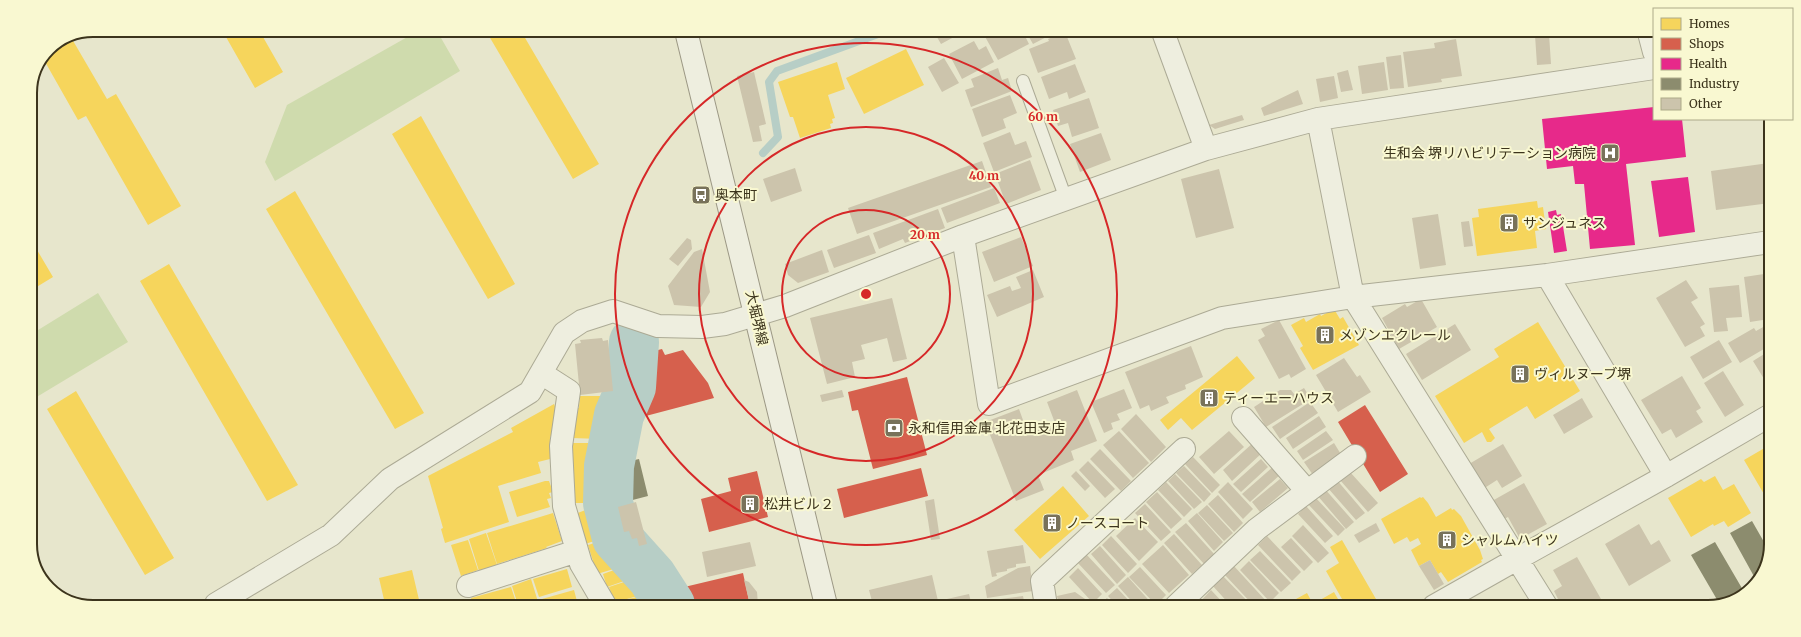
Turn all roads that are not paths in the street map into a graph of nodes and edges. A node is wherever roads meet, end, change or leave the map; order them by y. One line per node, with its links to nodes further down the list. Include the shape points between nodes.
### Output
1 (687, 37): 14 (street, 大堀堺線)
2 (1165, 37): 8 (street)
3 (1650, 37): 4 (street)
4 (1653, 48)
5 (1653, 68): 7 (street)
6 (1023, 81): 9 (lane)
7 (1318, 118): 8 (street); 13 (street)
8 (1206, 149): 9 (street)
9 (1066, 199): 10 (street)
10 (963, 236): 13 (street, via 989,404 1222,318); 14 (street)
11 (1764, 243): 12 (street)
12 (1548, 275): 13 (street); 20 (street)
13 (1353, 297): 23 (street)
14 (756, 316): 15 (street, via 702,327 658,326 613,311 582,321 564,333); 27 (street, 大堀堺線)
15 (541, 373): 22 (street, via 569,391 561,446 564,506); 25 (street, via 530,392 390,479 331,535)
16 (1243, 418): 21 (street)
17 (1764, 419): 20 (street)
18 (1184, 449): 28 (street, via 1042,581)
19 (1355, 456): 21 (street)
20 (1666, 476): 23 (street)
21 (1307, 491): 29 (street, via 1257,529)
22 (577, 551): 24 (street); 26 (street, via 581,564)
23 (1516, 559): 30 (street); 31 (street)
24 (468, 586)
25 (225, 600)
26 (602, 600)
27 (825, 600)
28 (1045, 600)
29 (1182, 600)
30 (1444, 600)
31 (1542, 600)

